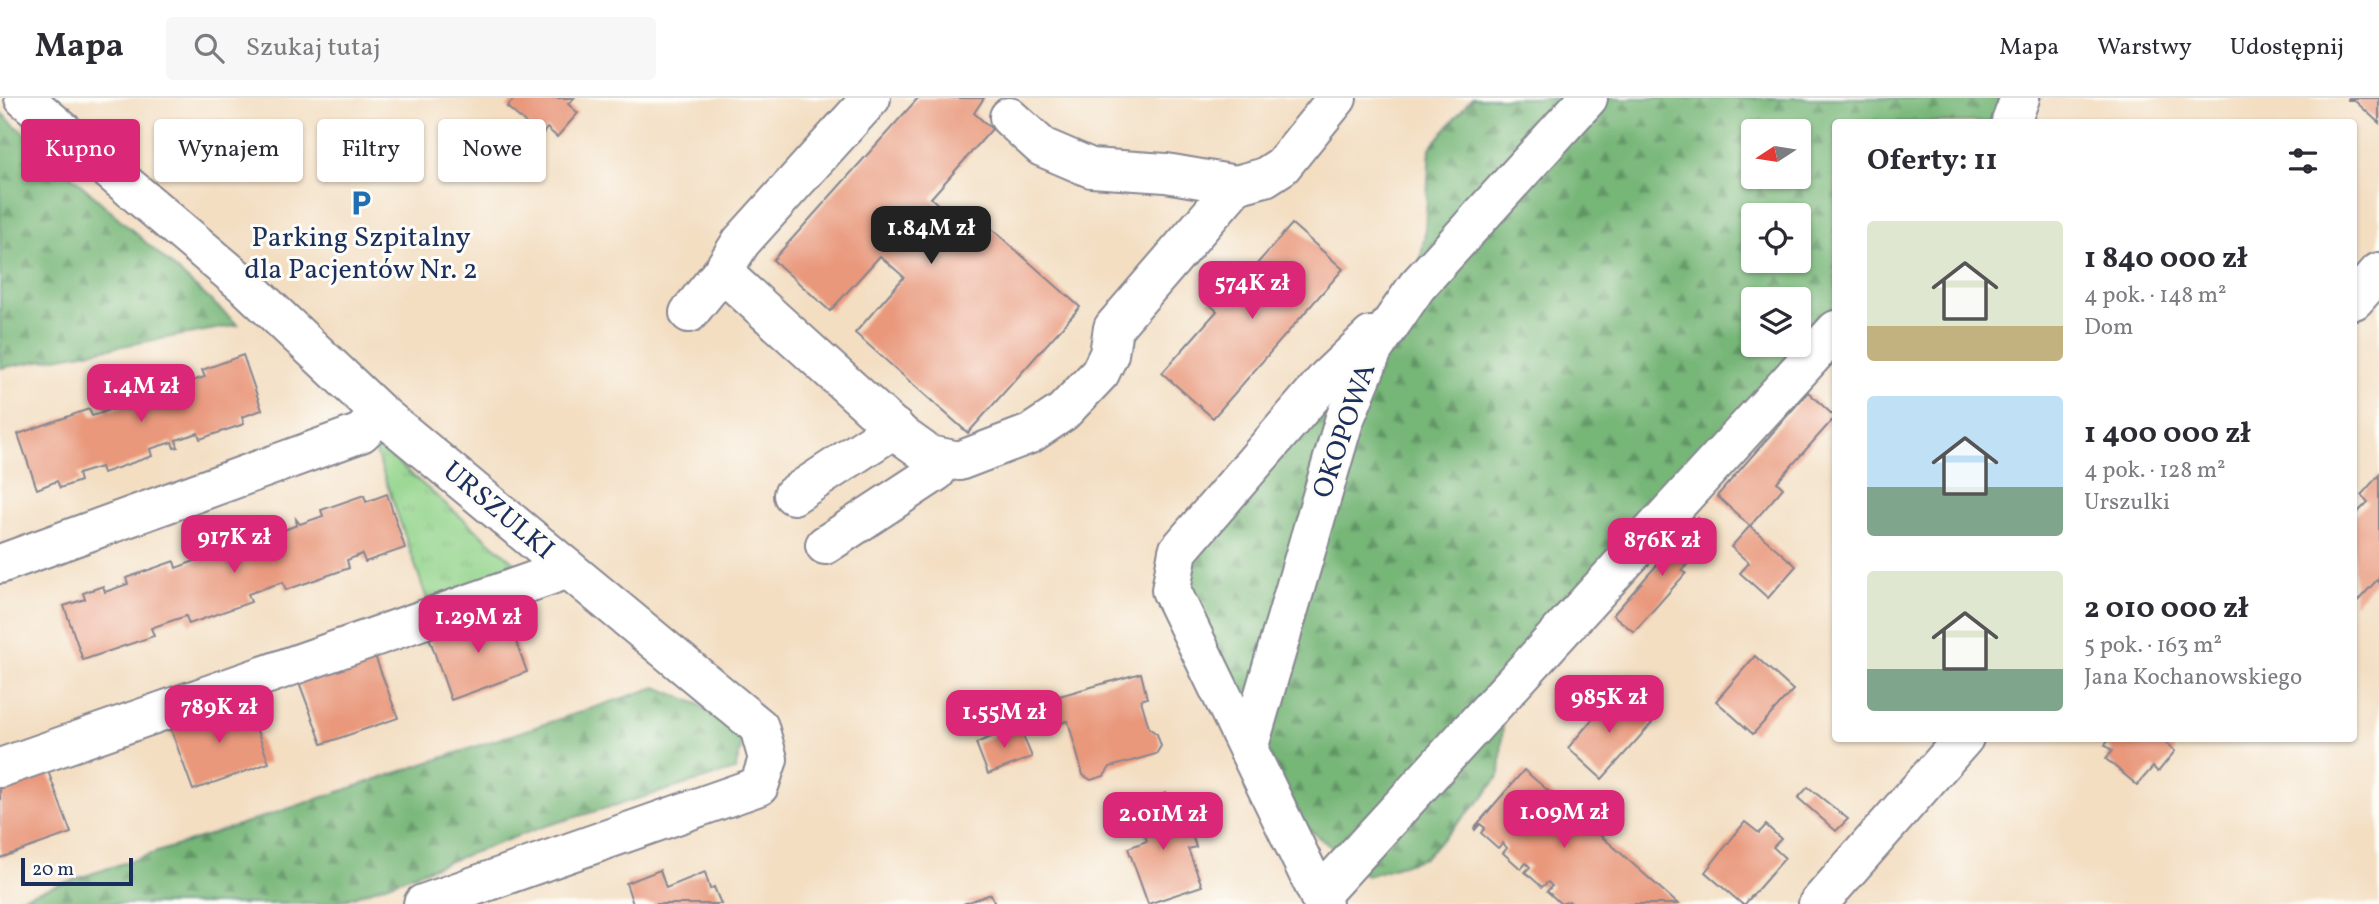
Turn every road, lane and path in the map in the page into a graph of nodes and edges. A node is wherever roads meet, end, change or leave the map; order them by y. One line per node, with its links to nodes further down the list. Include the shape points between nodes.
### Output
1 (24, 98): 15 (street, URSZULKI, via 247,287)
2 (871, 98): 9 (street, via 741,242)
3 (1337, 98): 8 (street, via 1282,166 1265,177)
4 (1588, 98): 12 (street, OKOPOWA)
5 (2020, 98): 7 (street)
6 (1009, 117): 8 (street, via 1042,147 1091,168 1166,173)
7 (2012, 119)
8 (1236, 185): 17 (street, via 1113,328 1100,373 1063,412 1030,434 993,450 959,461)
9 (722, 272): 13 (street); 16 (street)
10 (2379, 272): 11 (street)
11 (2357, 297)
12 (1400, 309): 23 (street, OKOPOWA, via 1373,350 1344,421); 23 (street, via 1328,377 1178,551 1171,590)
13 (689, 313)
14 (1832, 334): 25 (street)
15 (381, 414): 20 (street, via 361,433); 21 (street, URSZULKI)
16 (895, 428): 17 (street, via 929,455); 18 (street)
17 (945, 458): 19 (street, via 936,472)
18 (793, 495)
19 (825, 545)
20 (0, 564)
21 (568, 569): 24 (street); 26 (street, URSZULKI, via 759,727 768,759 759,786)
22 (1960, 742): 27 (street)
23 (1248, 749): 25 (street)
24 (0, 768)
25 (1321, 900)
26 (423, 904)
27 (1818, 904)

